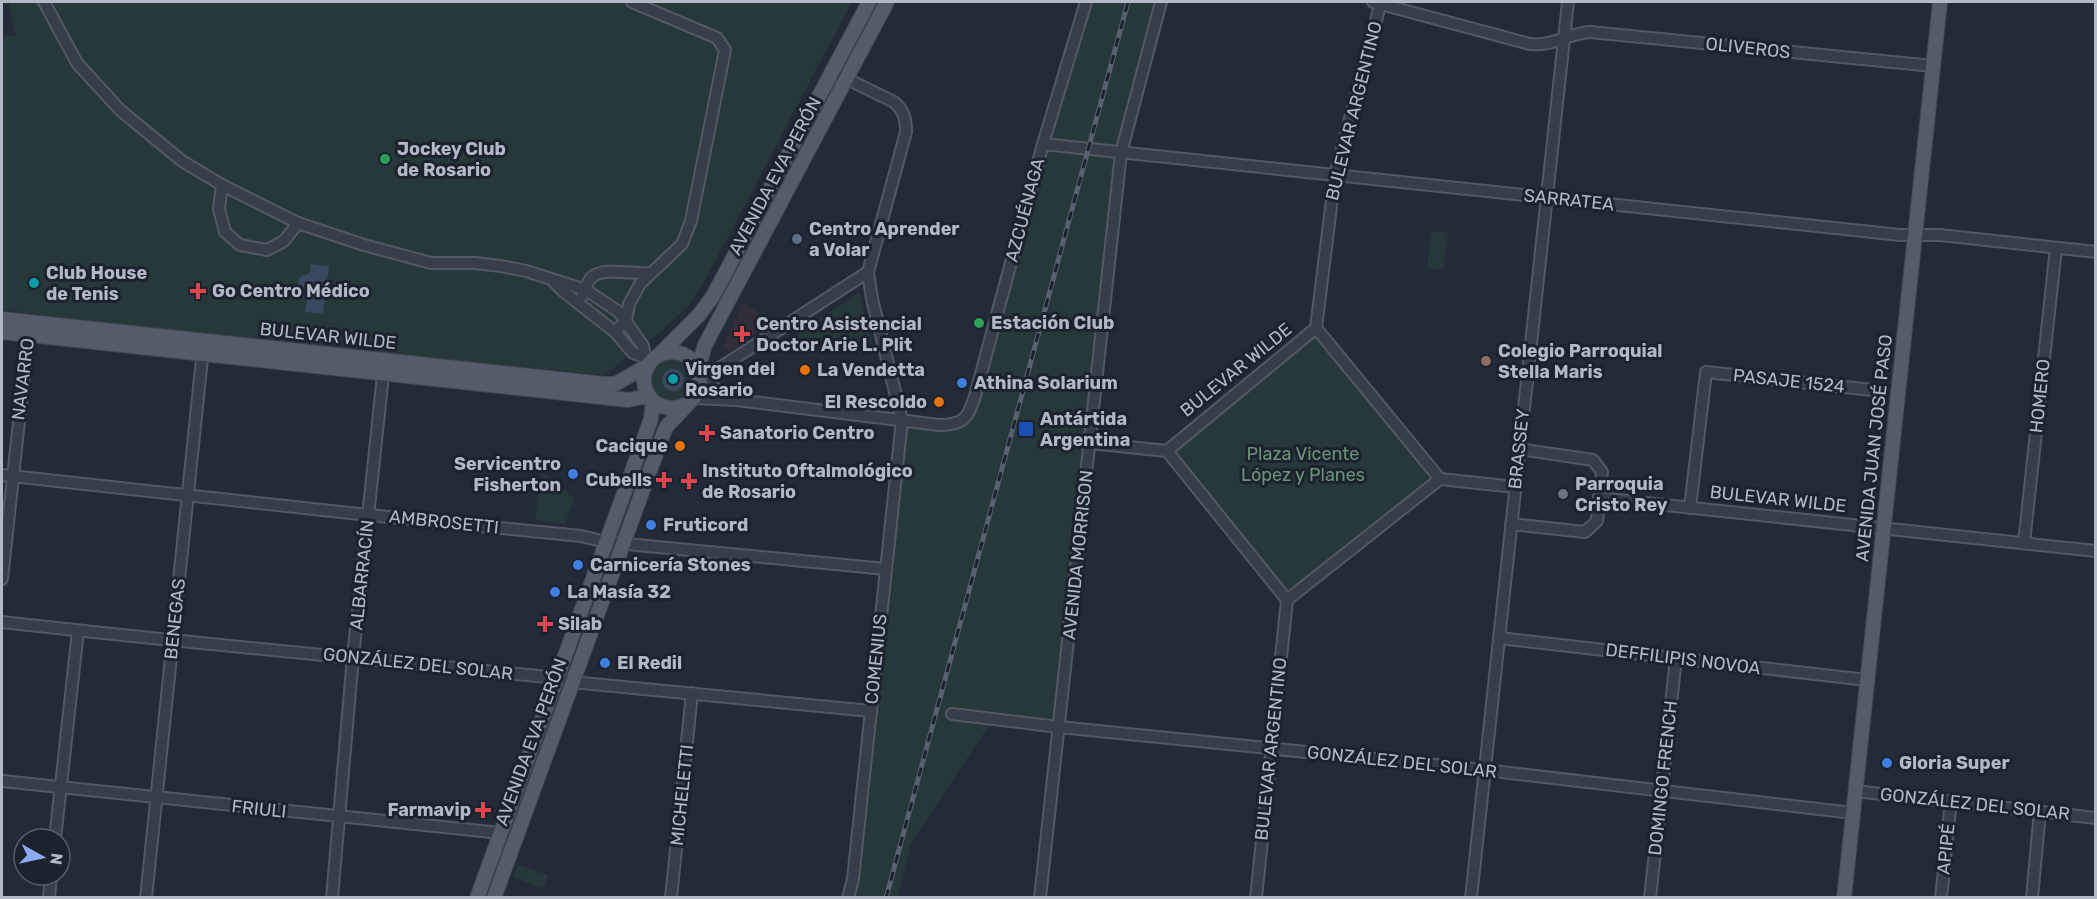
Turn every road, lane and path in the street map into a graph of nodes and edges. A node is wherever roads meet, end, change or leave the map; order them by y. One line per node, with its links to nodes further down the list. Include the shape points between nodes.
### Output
1 (45, 2): 17 (street, via 77,63 120,110 182,161)
2 (632, 2): 24 (street, via 717,38 725,50 691,221 682,244)
3 (868, 2): 12 (main road, AVENIDA EVA PERÓN)
4 (887, 2): 13 (main road, AVENIDA EVA PERÓN)
5 (1086, 2): 14 (street, AZCUÉNAGA)
6 (1161, 2): 15 (street, AVENIDA MORRISON)
7 (1378, 2): 10 (street, OLIVEROS, via 1530,44 1550,44); 16 (street, BULEVAR ARGENTINO)
8 (1568, 2): 10 (street, BRASSEY)
9 (1940, 2): 11 (main road, AVENIDA JUAN JOSÉ PASO)
10 (1564, 37): 11 (street, OLIVEROS, via 1590,32); 18 (street, BRASSEY)
11 (1933, 66): 20 (main road, AVENIDA JUAN JOSÉ PASO)
12 (831, 70): 13 (street); 35 (main road, AVENIDA EVA PERÓN, via 713,296 699,315)
13 (846, 78): 23 (street, via 894,102 906,119 906,132); 37 (main road, AVENIDA EVA PERÓN, via 705,345)
14 (1043, 144): 15 (street, SARRATEA); 42 (street, AZCUÉNAGA, via 975,396 965,418 950,425)
15 (1121, 153): 16 (street, SARRATEA); 43 (street, AVENIDA MORRISON)
16 (1335, 175): 18 (street, SARRATEA); 31 (street, BULEVAR ARGENTINO)
17 (222, 185): 19 (street); 19 (street, via 219,209 225,232 240,245 267,250 284,241)
18 (1547, 198): 20 (street, SARRATEA); 44 (street, BRASSEY)
19 (298, 223): 25 (street, via 431,263 501,266)
20 (1915, 237): 21 (street, SARRATEA); 54 (main road, AVENIDA JUAN JOSÉ PASO)
21 (2056, 248): 22 (street, SARRATEA); 57 (street, HOMERO)
22 (2096, 252)
23 (868, 272): 37 (street); 42 (street)
24 (650, 273): 26 (street, via 603,272 591,278); 29 (street, via 629,304)
25 (554, 281): 26 (street); 27 (street)
26 (586, 290): 27 (street); 29 (street)
27 (578, 302): 33 (street)
28 (2, 319): 30 (main road, BULEVAR WILDE)
29 (626, 321): 33 (street); 35 (street)
30 (29, 328): 32 (main road, BULEVAR WILDE); 34 (main road, BULEVAR WILDE); 46 (street, NAVARRO)
31 (1316, 328): 45 (street, BULEVAR WILDE); 47 (street, BULEVAR WILDE)
32 (2, 332)
33 (615, 332): 35 (street, via 633,353)
34 (203, 347): 36 (main road, BULEVAR WILDE); 49 (street, BENEGAS)
35 (651, 359): 36 (main road, BULEVAR WILDE, via 615,384); 37 (main road, via 680,352); 39 (main road, via 644,374)
36 (384, 367): 39 (main road, BULEVAR WILDE, via 628,400); 52 (street, ALBARRACÍN)
37 (700, 376): 40 (main road, via 699,390); 41 (street)
38 (1872, 390): 51 (street, PASAJE 1524, via 1706,372)
39 (650, 398): 40 (main road, via 670,409); 55 (main road, AVENIDA EVA PERÓN, via 651,419)
40 (692, 400): 41 (street); 56 (main road, AVENIDA EVA PERÓN, via 664,432)
41 (737, 400): 42 (street)
42 (902, 420): 59 (street, COMENIUS)
43 (1090, 442): 45 (street); 74 (street, AVENIDA MORRISON)
44 (1519, 449): 48 (street, BRASSEY); 50 (street, via 1593,460 1602,472)
45 (1167, 451): 61 (street)
46 (7, 476): 49 (street, AMBROSETTI); 60 (street, NAVARRO)
47 (1440, 479): 48 (street); 61 (street)
48 (1515, 487): 53 (street, BRASSEY)
49 (188, 494): 52 (street, AMBROSETTI); 65 (street, BENEGAS)
50 (1599, 498): 51 (street, BULEVAR WILDE); 53 (street, via 1597,521 1585,532)
51 (1690, 508): 54 (street, BULEVAR WILDE)
52 (368, 515): 55 (street, AMBROSETTI, via 581,536); 66 (street, ALBARRACÍN)
53 (1511, 524): 64 (street, BRASSEY)
54 (1883, 529): 57 (street, BULEVAR WILDE); 69 (main road, AVENIDA JUAN JOSÉ PASO)
55 (606, 542): 56 (street, AMBROSETTI); 68 (main road, AVENIDA EVA PERÓN)
56 (623, 543): 59 (street, AMBROSETTI); 70 (main road, AVENIDA EVA PERÓN)
57 (2024, 543): 58 (street, BULEVAR WILDE)
58 (2096, 551)
59 (886, 569): 72 (street, COMENIUS)
60 (2, 579)
61 (1287, 600): 75 (street, BULEVAR ARGENTINO)
62 (2, 622): 63 (street, GONZÁLEZ DEL SOLAR)
63 (78, 631): 65 (street, GONZÁLEZ DEL SOLAR); 78 (street)
64 (1499, 638): 67 (street, DEFFILIPIS NOVOA); 76 (street, BRASSEY)
65 (173, 642): 66 (street, GONZÁLEZ DEL SOLAR); 81 (street, BENEGAS)
66 (353, 657): 68 (street, GONZÁLEZ DEL SOLAR); 85 (street, ALBARRACÍN)
67 (1676, 658): 69 (street, DEFFILIPIS NOVOA); 80 (street, DOMINGO FRENCH)
68 (556, 678): 70 (street, GONZÁLEZ DEL SOLAR); 89 (main road, AVENIDA EVA PERÓN)
69 (1867, 680): 79 (main road, AVENIDA JUAN JOSÉ PASO)
70 (572, 682): 71 (street, GONZÁLEZ DEL SOLAR); 88 (main road, AVENIDA EVA PERÓN)
71 (692, 693): 72 (street, GONZÁLEZ DEL SOLAR); 94 (street, MICHELETTI)
72 (871, 711): 95 (street, COMENIUS)
73 (952, 714): 74 (street, GONZÁLEZ DEL SOLAR)
74 (1059, 727): 75 (street, GONZÁLEZ DEL SOLAR); 96 (street, AVENIDA MORRISON)
75 (1272, 748): 76 (street, GONZÁLEZ DEL SOLAR); 97 (street, BULEVAR ARGENTINO)
76 (1484, 770): 80 (street, GONZÁLEZ DEL SOLAR); 98 (street, BRASSEY)
77 (2, 781): 78 (street, FRIULI)
78 (61, 788): 81 (street, FRIULI); 87 (street)
79 (1855, 791): 82 (street, GONZÁLEZ DEL SOLAR); 84 (main road, AVENIDA JUAN JOSÉ PASO)
80 (1661, 792): 84 (street, GONZÁLEZ DEL SOLAR); 99 (street, DOMINGO FRENCH)
81 (157, 798): 85 (street, FRIULI); 90 (street, BENEGAS)
82 (1951, 801): 83 (street, GONZÁLEZ DEL SOLAR); 101 (street, APIPÉ)
83 (2040, 812): 86 (street, GONZÁLEZ DEL SOLAR); 102 (street)
84 (1853, 813): 100 (main road, AVENIDA JUAN JOSÉ PASO)
85 (339, 817): 89 (street, FRIULI); 91 (street, ALBARRACÍN)
86 (2096, 818)
87 (57, 827)
88 (517, 832): 89 (street, FRIULI); 93 (main road, AVENIDA EVA PERÓN)
89 (501, 833): 92 (main road, AVENIDA EVA PERÓN)
90 (146, 897)
91 (333, 897)
92 (477, 897)
93 (494, 897)
94 (671, 897)
95 (848, 897)
96 (1041, 897)
97 (1256, 897)
98 (1471, 897)
99 (1650, 897)
100 (1844, 897)
101 (1941, 897)
102 (2032, 897)

